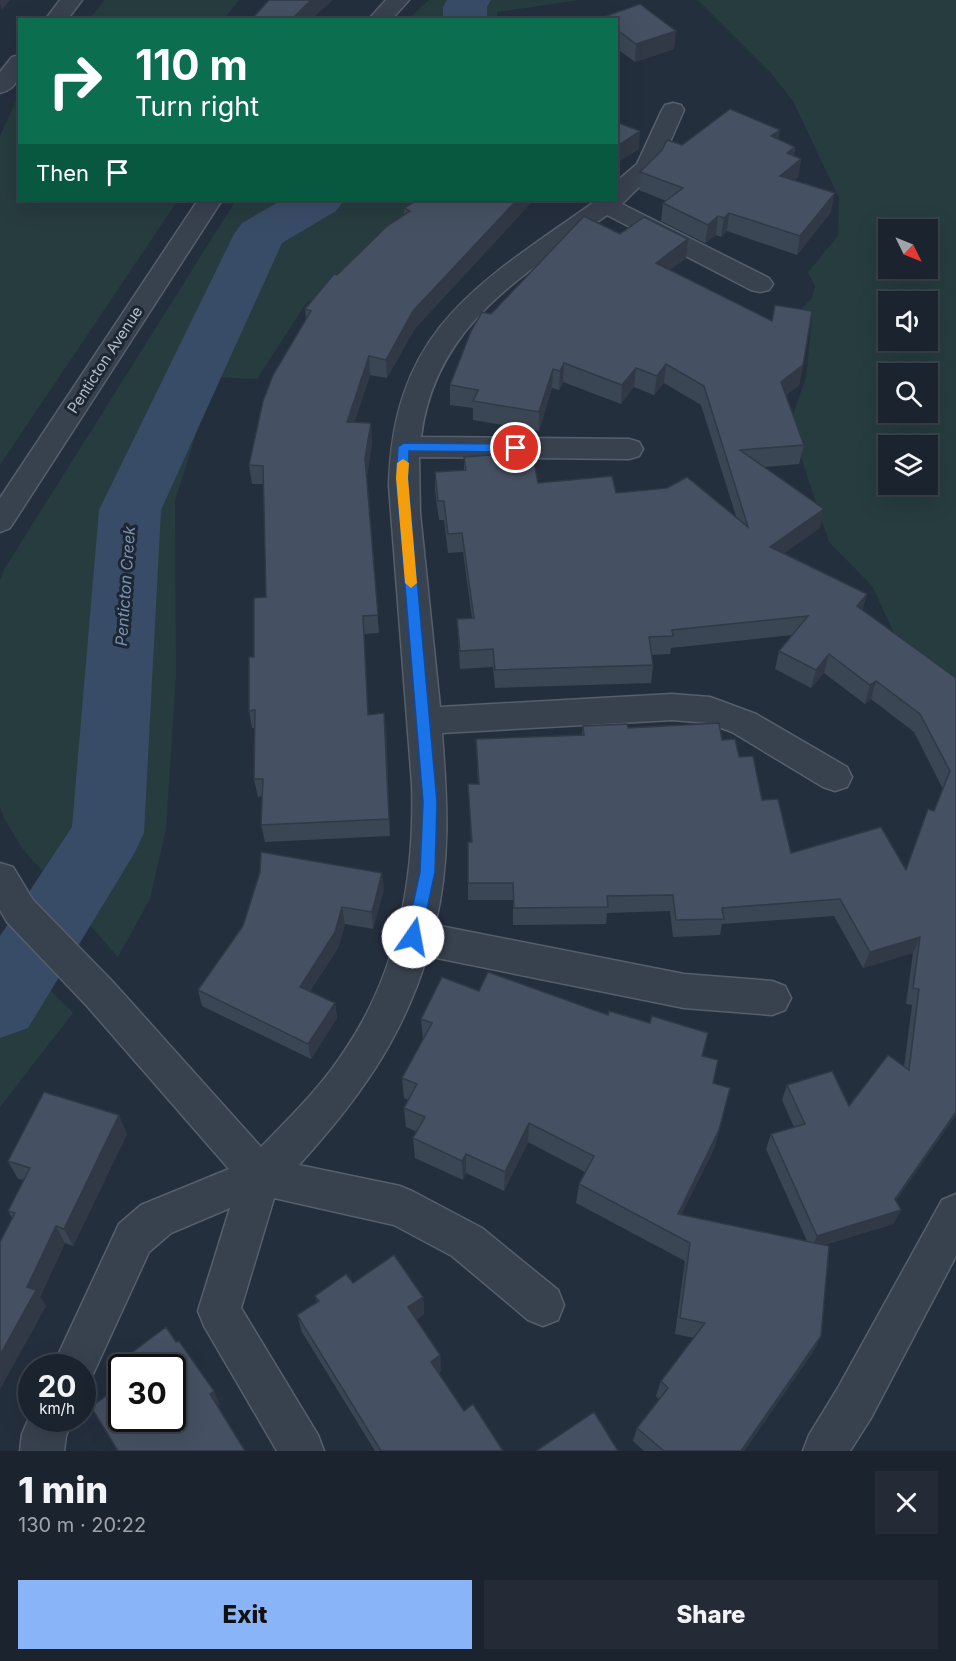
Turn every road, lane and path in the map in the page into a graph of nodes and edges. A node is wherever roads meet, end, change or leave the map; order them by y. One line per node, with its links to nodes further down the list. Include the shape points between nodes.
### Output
1 (70, 0): 3 (street)
2 (398, 0): 4 (street)
3 (56, 18)
4 (380, 18)
5 (0, 60): 6 (street)
6 (18, 62)
7 (18, 63): 8 (street)
8 (0, 86)
9 (673, 110): 10 (street, via 647,167)
10 (618, 194)
11 (209, 201): 17 (street, Penticton Avenue)
12 (610, 201): 15 (street, via 498,282 458,320 419,385)
13 (613, 201): 14 (street)
14 (760, 284)
15 (404, 447): 16 (street); 18 (street, via 402,478)
16 (629, 449)
17 (0, 521)
18 (425, 721): 19 (street, via 672,707 710,710 744,723); 21 (street, via 430,802 427,872)
19 (835, 777)
20 (0, 878): 23 (street, via 20,912 100,994)
21 (413, 937): 22 (street, via 684,991); 23 (street, via 393,997 369,1048 333,1097)
22 (772, 998)
23 (261, 1176): 25 (street, via 400,1206 467,1242); 26 (street, via 156,1219 134,1238); 29 (street, via 219,1311)
24 (956, 1214): 30 (street)
25 (543, 1305)
26 (80, 1354)
27 (45, 1432): 28 (street)
28 (42, 1451)
29 (302, 1451)
30 (825, 1451)

